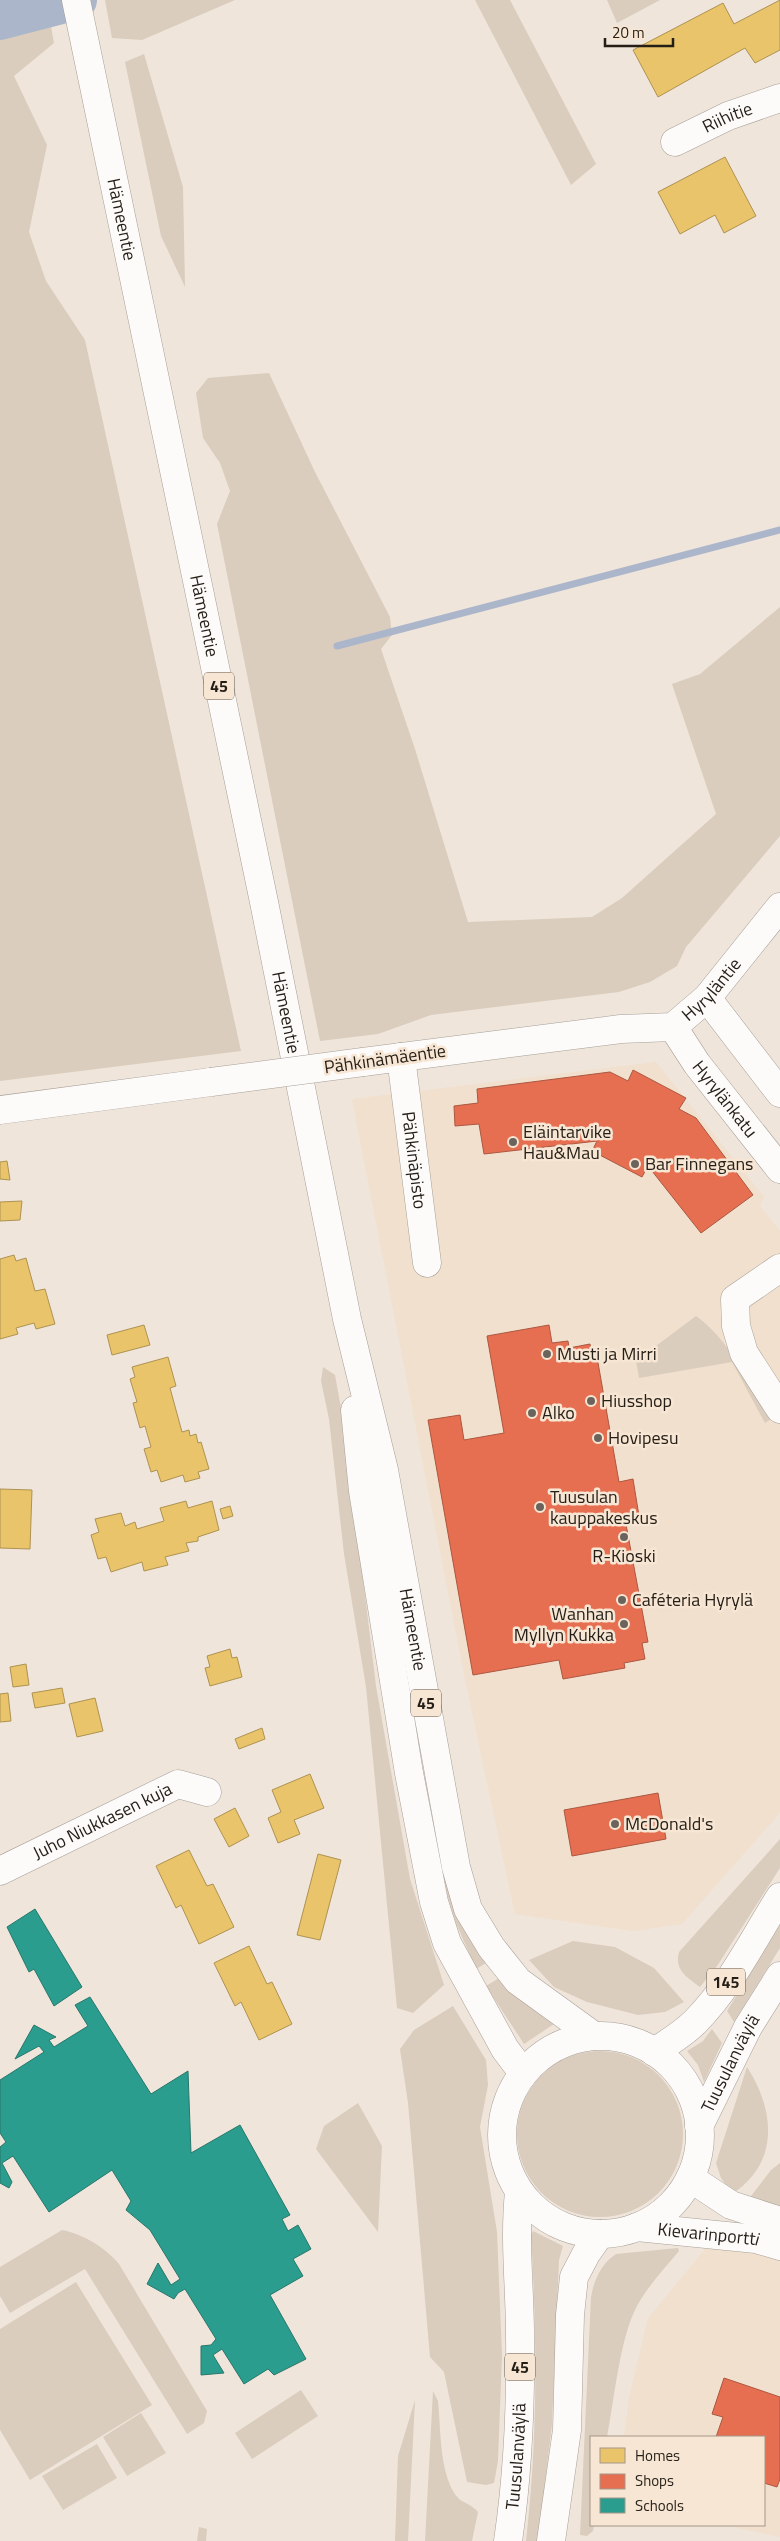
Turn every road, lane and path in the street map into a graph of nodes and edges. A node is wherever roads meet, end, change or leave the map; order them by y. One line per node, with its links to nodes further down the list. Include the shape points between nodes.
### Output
1 (76, 0): 14 (main road, Hämeentie / 45, via 258,873)
2 (780, 98): 3 (main road, Riihitie, via 728,116)
3 (675, 142)
4 (780, 908): 5 (main road, Hyryläntie)
5 (707, 998): 6 (main road, Hyryläntie); 9 (main road)
6 (672, 1026): 7 (main road, Hyryläntie); 11 (main road, Hyrylänkatu, via 697,1064)
7 (620, 1029): 8 (main road, Pähkinämäentie)
8 (401, 1056): 10 (main road, Pähkinämäentie, bridge); 12 (main road, Pähkinäpisto)
9 (780, 1093)
10 (0, 1110)
11 (780, 1169)
12 (427, 1263)
13 (780, 1268): 15 (main road, via 735,1300 736,1326 744,1353)
14 (347, 1319): 20 (main road, Hämeentie / 45, via 384,1470 456,1867 468,1909 491,1947 518,1981); 22 (main road, Hämeentie / 45, via 363,1491 409,1773 434,1902 447,1943 505,2049)
15 (780, 1409)
16 (206, 1792): 17 (main road, Juho Niukkasen kuja, via 178,1784)
17 (0, 1871)
18 (780, 1897): 21 (main road, 145, via 724,1985 695,2022)
19 (780, 1976): 23 (main road, Tuusulanväylä / 145, via 748,2027)
20 (594, 2036): 21 (main road, via 621,2038); 22 (main road, via 567,2041 551,2049)
21 (654, 2052): 23 (main road, via 680,2076 696,2108)
22 (523, 2072): 25 (main road, via 506,2104 502,2131 504,2158)
23 (700, 2126): 24 (main road, via 696,2162)
24 (690, 2178): 26 (main road, Kievarinportti, via 731,2205); 27 (main road, via 669,2207)
25 (519, 2192): 28 (main road, via 539,2212 563,2227); 30 (main road, Tuusulanväylä / 45, via 515,2228 520,2427)
26 (780, 2221)
27 (637, 2228): 28 (main road); 29 (main road, Kievarinportti, via 756,2239)
28 (600, 2234): 31 (main road, via 574,2277 567,2430)
29 (780, 2246)
30 (508, 2541)
31 (551, 2541)

